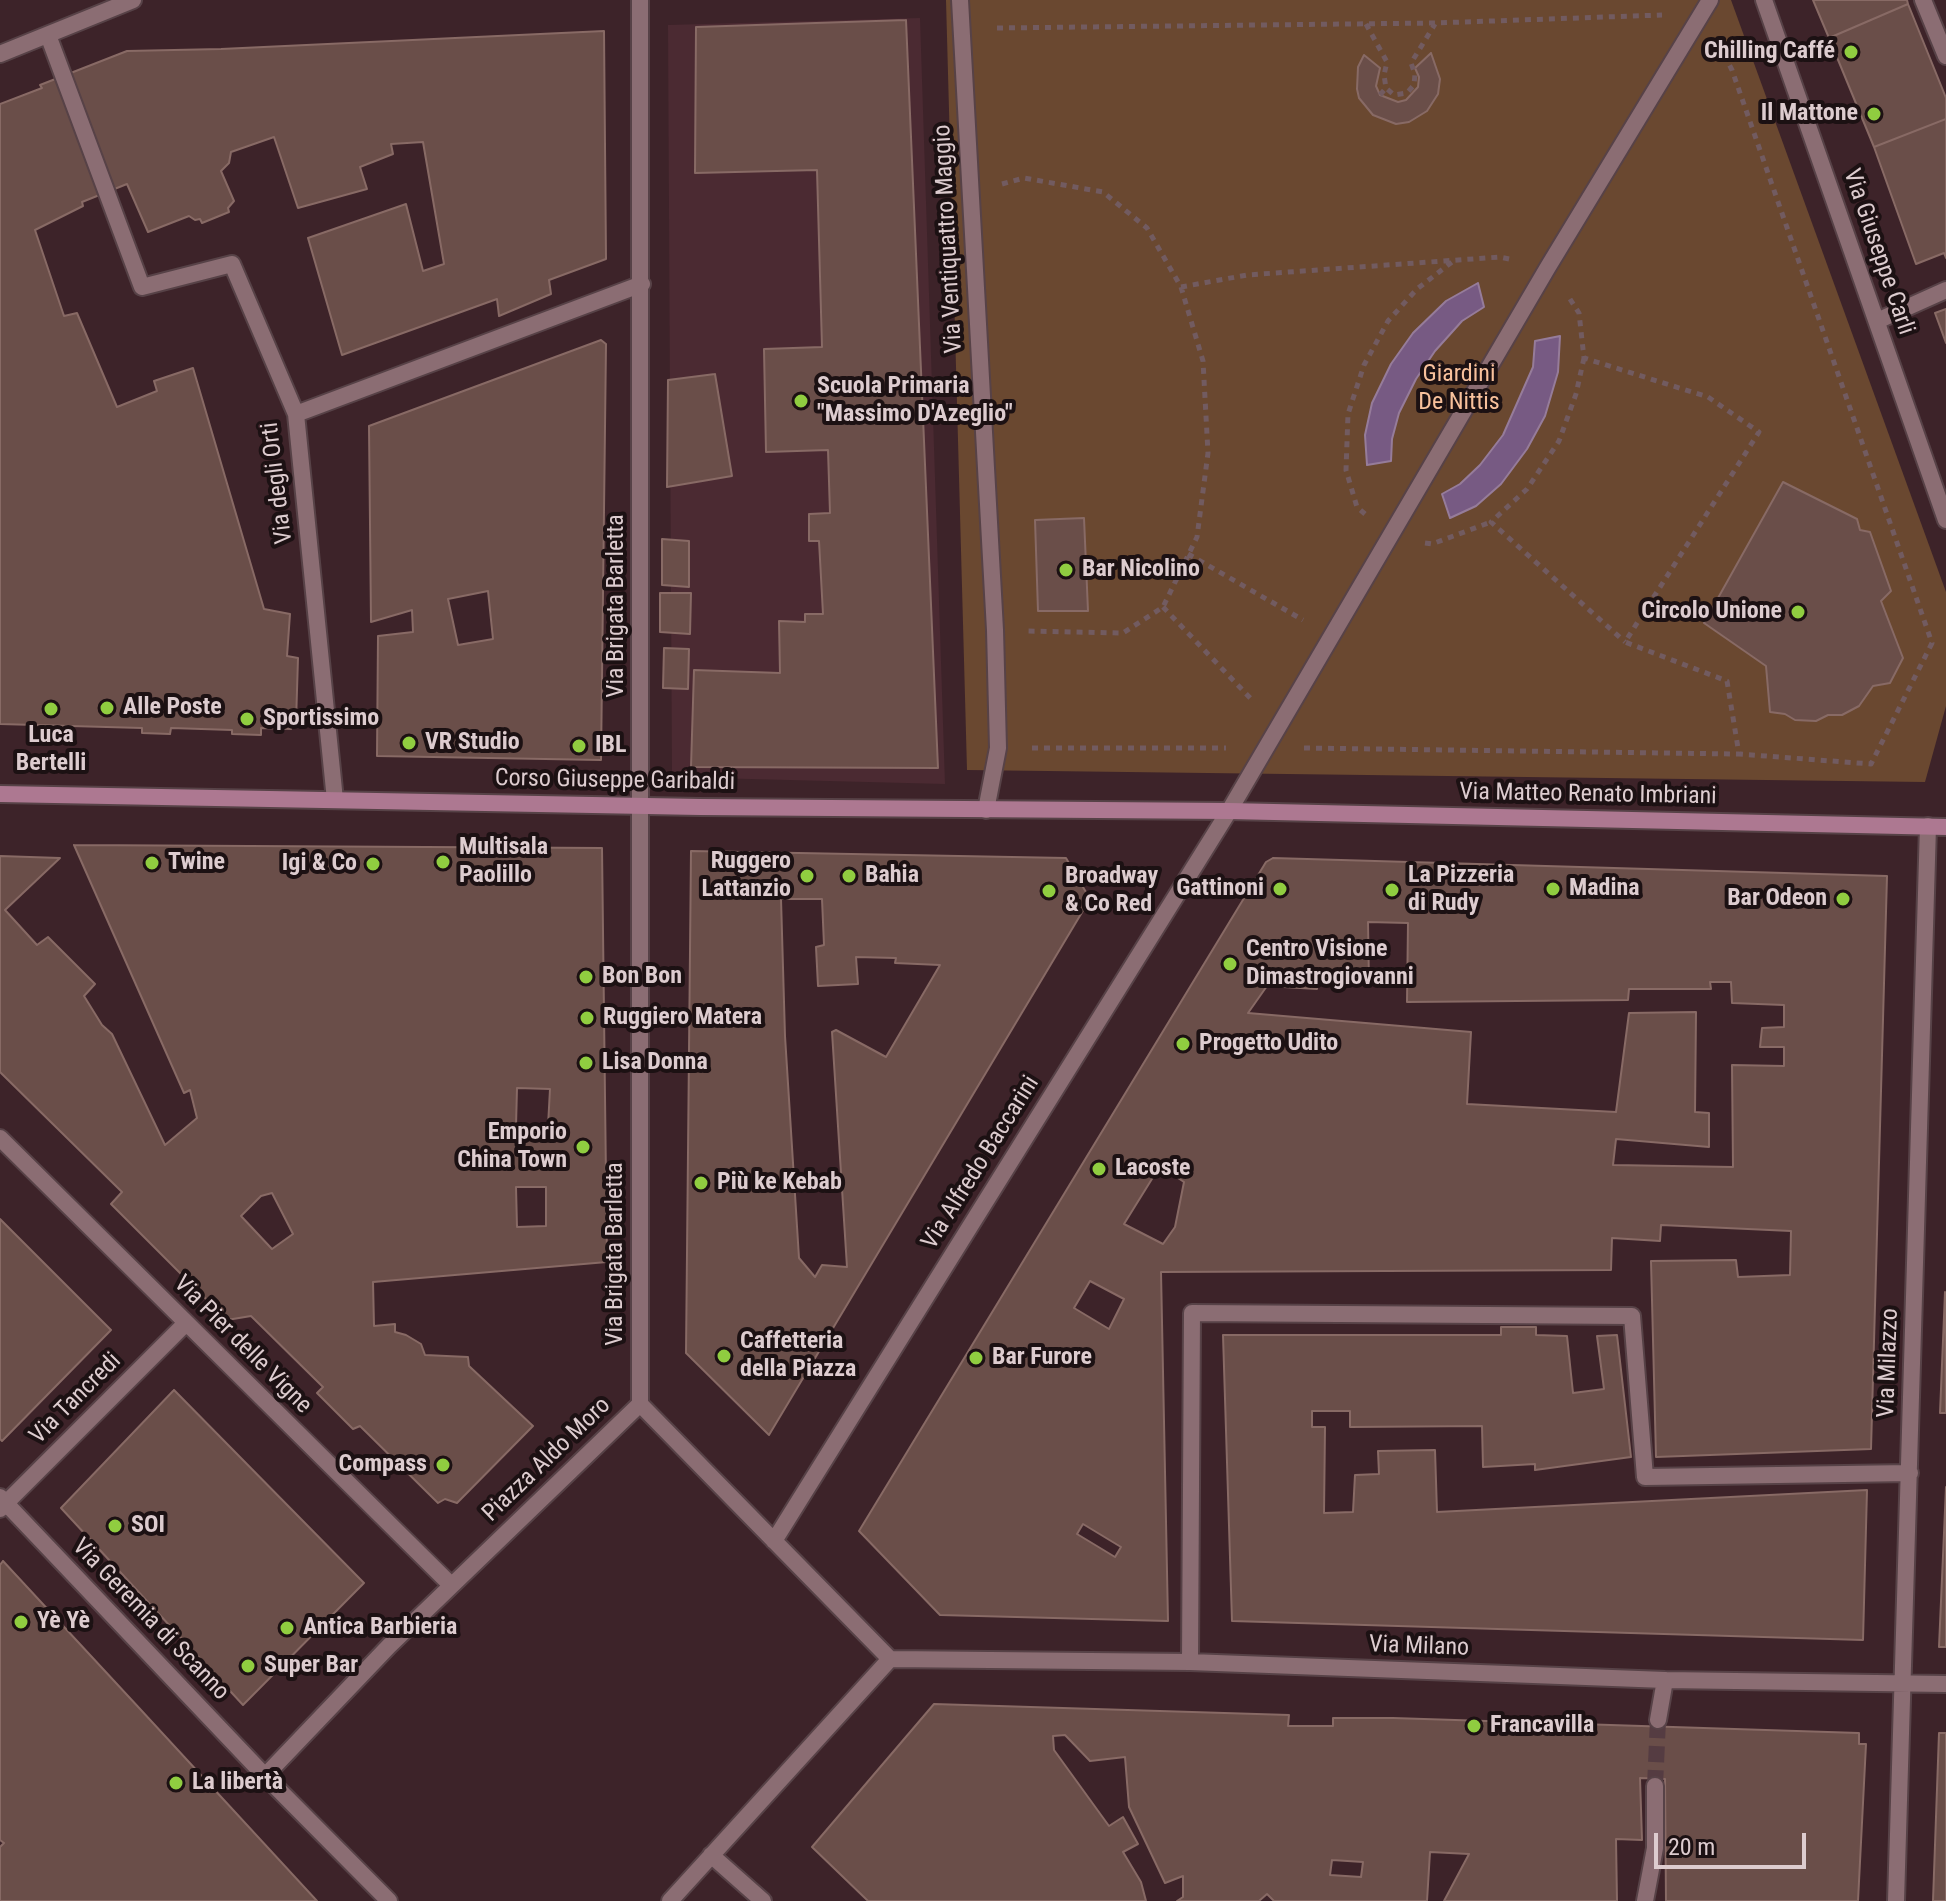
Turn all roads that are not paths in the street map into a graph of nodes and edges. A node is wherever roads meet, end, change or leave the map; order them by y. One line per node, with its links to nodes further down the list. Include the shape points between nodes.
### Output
1 (133, 0): 7 (street)
2 (640, 0): 10 (street, Via Brigata Barletta)
3 (960, 0): 18 (street, Via Ventiquattro Maggio, via 995,630 998,748)
4 (1710, 0): 19 (street, Via Alfredo Baccarini)
5 (1764, 0): 12 (street, Via Giuseppe Carli)
6 (1923, 0): 9 (street)
7 (48, 35): 8 (street); 13 (street, Via degli Orti, via 142,287 232,264)
8 (0, 54)
9 (1946, 56)
10 (642, 284): 13 (street); 17 (street, Via Brigata Barletta)
11 (1946, 290): 12 (street)
12 (1877, 321): 14 (street, Via Giuseppe Carli)
13 (296, 414): 16 (street, Via degli Orti)
14 (1946, 520)
15 (0, 794): 16 (street, Corso Giuseppe Garibaldi)
16 (335, 800): 17 (street, Corso Giuseppe Garibaldi)
17 (641, 806): 18 (street, Corso Giuseppe Garibaldi); 24 (street, Via Brigata Barletta)
18 (986, 810): 19 (street, Corso Giuseppe Garibaldi)
19 (1229, 811): 20 (street, Via Matteo Renato Imbriani); 27 (street, Via Alfredo Baccarini)
20 (1928, 826): 21 (street, Via Matteo Renato Imbriani); 25 (street, Via Milazzo)
21 (1946, 827)
22 (0, 1138): 23 (street, Via Pier delle Vigne)
23 (186, 1323): 26 (street, Via Tancredi); 28 (street, Via Pier delle Vigne)
24 (640, 1404): 27 (street, Piazza Aldo Moro); 28 (street, Piazza Aldo Moro)
25 (1910, 1473): 30 (street, via 1645,1477 1632,1316 1192,1313); 32 (street, Via Milazzo)
26 (2, 1503): 35 (street, Via Geremia di Scanno)
27 (774, 1541): 29 (street, Piazza Aldo Moro)
28 (451, 1585): 35 (street, Piazza Aldo Moro)
29 (890, 1659): 30 (street, Via Milano); 37 (street)
30 (1190, 1662): 31 (street, Via Milano)
31 (1665, 1680): 32 (street, Via Milano); 34 (street)
32 (1904, 1682): 33 (street, Via Milano); 42 (street, Via Milazzo)
33 (1946, 1684)
34 (1658, 1720)
35 (265, 1776): 38 (street)
36 (1655, 1786): 41 (street, via 1655,1848)
37 (711, 1855): 39 (street); 40 (street)
38 (389, 1901)
39 (670, 1901)
40 (763, 1901)
41 (1645, 1901)
42 (1896, 1901)

